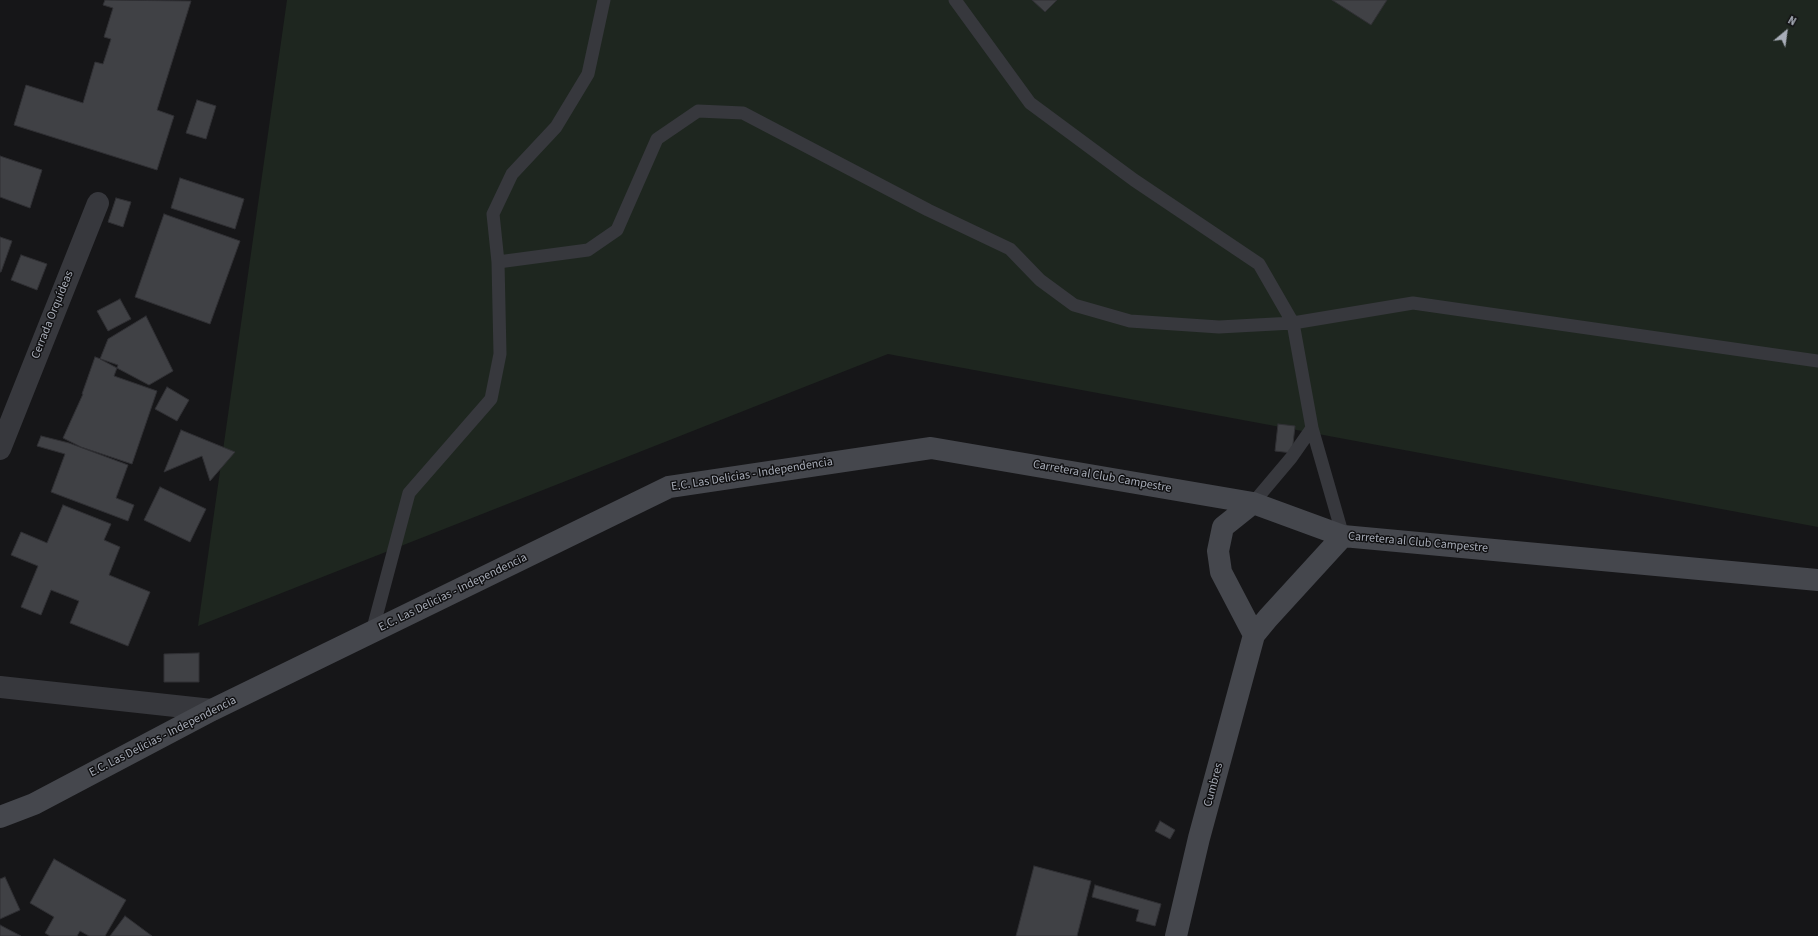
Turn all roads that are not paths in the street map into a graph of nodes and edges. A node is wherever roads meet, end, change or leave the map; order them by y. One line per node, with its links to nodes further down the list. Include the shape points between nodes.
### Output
1 (604, 0): 4 (lane, via 588,74 556,127 512,174 493,214)
2 (954, 0): 5 (lane, via 1030,103 1134,180 1259,264)
3 (98, 203): 7 (street, Cerrada Orquídeas)
4 (498, 262): 5 (lane, via 588,250 616,230 657,140 698,111 743,113 928,210 1010,249 1040,280 1074,305 1130,321 1219,327); 14 (lane, via 500,354 491,399 409,493)
5 (1293, 324): 6 (lane, via 1414,303); 8 (lane)
6 (1818, 361)
7 (4, 425): 10 (street, Cerrada Orquídeas)
8 (1312, 428): 11 (lane, via 1291,458); 12 (lane)
9 (931, 448): 11 (street, Carretera al Club Campestre); 14 (street, E.C. Las Delicias - Independencia, via 669,487)
10 (0, 449)
11 (1253, 503): 12 (street, Carretera al Club Campestre); 15 (street, via 1223,527 1218,551 1221,572)
12 (1343, 536): 13 (street, Carretera al Club Campestre); 15 (street, Cumbres)
13 (1818, 580)
14 (372, 632): 17 (street, E.C. Las Delicias - Independencia)
15 (1254, 636): 19 (street, Cumbres, via 1199,838)
16 (0, 686): 17 (street)
17 (212, 710): 18 (street, E.C. Las Delicias - Independencia, via 34,804)
18 (0, 817)
19 (1176, 936)

